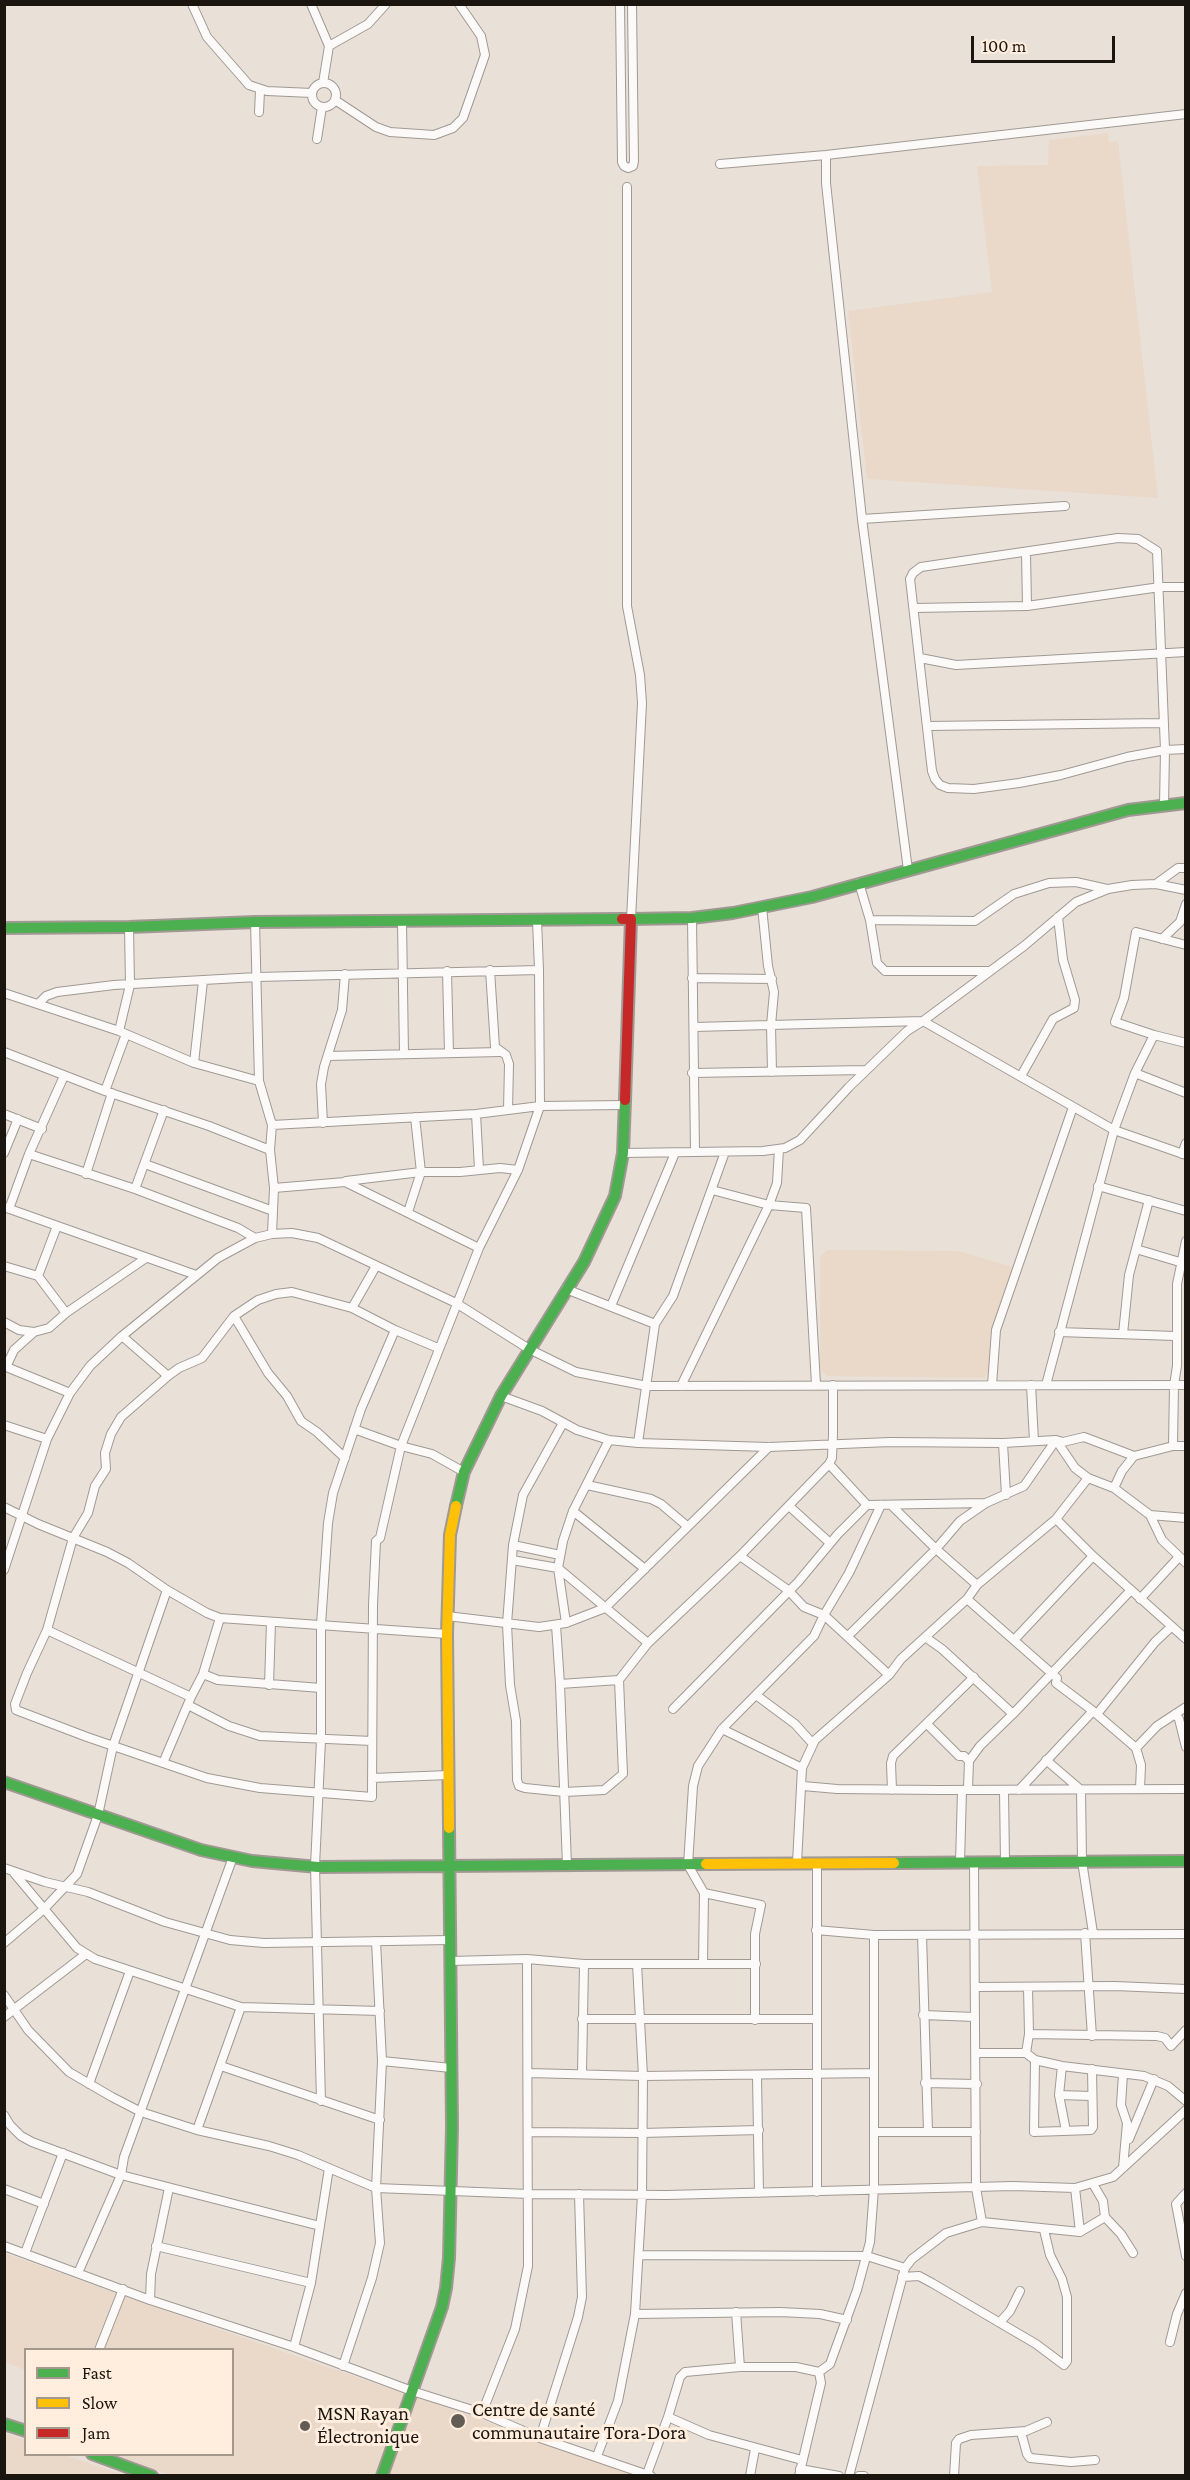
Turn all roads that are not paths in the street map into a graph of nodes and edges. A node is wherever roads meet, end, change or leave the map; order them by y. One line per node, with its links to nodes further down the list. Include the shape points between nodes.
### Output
1 (192, 4): 11 (street, via 207,37 245,81)
2 (311, 4): 9 (street)
3 (386, 4): 9 (street, via 368,24)
4 (459, 4): 13 (street, via 481,36 485,55 463,118 453,128 434,135 390,132)
5 (620, 4): 7 (street)
6 (632, 4): 8 (street)
7 (620, 26): 8 (street); 8 (street, via 622,162 628,168 634,161)
8 (632, 26)
9 (329, 46): 10 (street)
10 (323, 83): 12 (street); 13 (street, via 335,90)
11 (260, 91): 12 (street); 15 (street)
12 (312, 93): 14 (street, via 313,100)
13 (335, 100): 14 (street)
14 (322, 107): 17 (street)
15 (259, 112)
16 (1185, 114): 18 (street)
17 (317, 140)
18 (826, 155): 19 (street); 22 (street)
19 (720, 164)
20 (627, 187): 47 (street, via 627,606 642,703)
21 (1065, 506): 22 (street)
22 (862, 519): 38 (street)
23 (1026, 552): 24 (street, via 1118,538 1138,539 1157,551); 26 (street); 27 (street, via 921,567 910,579)
24 (1160, 587): 25 (street); 26 (street); 29 (street)
25 (1185, 587)
26 (1027, 606): 27 (street)
27 (914, 608): 30 (street)
28 (1185, 652): 29 (street)
29 (1160, 653): 30 (street, via 956,665); 31 (street)
30 (920, 658): 32 (street)
31 (1164, 723): 32 (street); 34 (street)
32 (927, 726): 34 (street, via 935,779 948,788 975,789 1038,781)
33 (1185, 749): 34 (street)
34 (1165, 750): 36 (street)
35 (1185, 803): 36 (street)
36 (1164, 806): 38 (street, via 1128,810)
37 (1185, 868): 40 (street, via 1178,868)
38 (908, 870): 39 (street)
39 (859, 884): 44 (street); 49 (street)
40 (1156, 884): 41 (street); 42 (street)
41 (1108, 889): 45 (street, via 1076,902); 49 (street, via 1076,882 1049,883 1014,894 975,921)
42 (1185, 890)
43 (1185, 904): 54 (street, via 1180,922)
44 (762, 907): 46 (street); 64 (street)
45 (1058, 917): 59 (street); 86 (street, via 1074,1008 1053,1019)
46 (692, 918): 47 (street); 63 (street)
47 (631, 919): 48 (street); 90 (street)
48 (537, 920): 50 (street); 57 (street)
49 (870, 920): 59 (street, via 877,963 885,971)
50 (402, 921): 51 (street); 60 (street)
51 (255, 922): 52 (street); 62 (street)
52 (129, 927): 53 (street); 66 (street)
53 (4, 928)
54 (1162, 939): 55 (street); 73 (street, via 1136,932 1124,998 1115,1022)
55 (1185, 945)
56 (490, 970): 57 (street); 58 (street); 77 (street, via 493,1034)
57 (539, 970): 91 (street)
58 (447, 971): 60 (street); 76 (street)
59 (990, 971): 69 (street)
60 (402, 973): 61 (street); 78 (street)
61 (345, 974): 62 (street); 79 (street, via 342,1010)
62 (257, 977): 65 (street); 87 (street)
63 (692, 978): 64 (street); 71 (street)
64 (772, 979): 70 (street)
65 (203, 981): 66 (street); 80 (street)
66 (130, 985): 68 (street, via 57,992); 72 (street)
67 (5, 996): 68 (street)
68 (38, 1004): 72 (street)
69 (923, 1021): 70 (street); 81 (street); 86 (street)
70 (771, 1025): 71 (street); 82 (street)
71 (694, 1027): 83 (street)
72 (122, 1033): 80 (street); 88 (street)
73 (1154, 1035): 74 (street); 84 (street)
74 (1185, 1043)
75 (4, 1052): 85 (street)
76 (449, 1053): 77 (street); 78 (street)
77 (500, 1053): 94 (street, via 507,1055 509,1064)
78 (404, 1054): 79 (street)
79 (328, 1056): 99 (street, via 321,1084)
80 (194, 1063): 87 (street)
81 (865, 1070): 82 (street); 104 (street, via 800,1140)
82 (772, 1072): 83 (street)
83 (692, 1073): 106 (street)
84 (1135, 1073): 89 (street); 102 (street)
85 (64, 1076): 88 (street); 101 (street)
86 (1021, 1076): 92 (street)
87 (259, 1081): 100 (street)
88 (108, 1092): 93 (street); 117 (street)
89 (1185, 1093)
90 (626, 1105): 91 (street); 109 (street)
91 (540, 1106): 94 (street); 115 (street)
92 (1073, 1107): 102 (street); 161 (street, via 996,1330)
93 (164, 1110): 105 (street); 113 (street)
94 (508, 1110): 96 (street)
95 (4, 1114): 98 (street)
96 (476, 1114): 97 (street); 114 (street)
97 (415, 1117): 99 (street); 116 (street)
98 (18, 1119): 101 (street); 108 (street)
99 (323, 1123): 100 (street)
100 (272, 1125): 105 (street)
101 (42, 1128): 111 (street)
102 (1114, 1130): 112 (street); 119 (street)
103 (1185, 1143): 112 (street)
104 (779, 1149): 107 (street); 124 (street, via 777,1183)
105 (270, 1150): 120 (street)
106 (695, 1152): 107 (street); 110 (street)
107 (725, 1152): 122 (street)
108 (4, 1153)
109 (623, 1153): 110 (street); 141 (street, via 615,1196 584,1262)
110 (675, 1153): 143 (street)
111 (29, 1154): 117 (street); 125 (street)
112 (1184, 1154)
113 (145, 1164): 121 (street); 126 (street)
114 (479, 1169): 115 (street); 116 (street)
115 (518, 1170): 133 (street)
116 (421, 1172): 118 (street); 128 (street)
117 (86, 1174): 121 (street)
118 (345, 1182): 120 (street); 128 (street)
119 (1098, 1185): 123 (street); 151 (street)
120 (274, 1188): 126 (street)
121 (135, 1189): 131 (street)
122 (712, 1190): 124 (street); 148 (street, via 673,1296)
123 (1149, 1200): 127 (street); 134 (street)
124 (769, 1204): 159 (street, via 806,1208); 167 (street)
125 (7, 1208): 129 (street)
126 (273, 1211): 130 (street)
127 (1185, 1211)
128 (408, 1212): 133 (street)
129 (57, 1226): 135 (street); 140 (street)
130 (273, 1234): 131 (street); 138 (street, via 318,1238)
131 (255, 1238): 139 (street)
132 (1185, 1241): 136 (street)
133 (479, 1248): 142 (street)
134 (1136, 1249): 136 (street); 152 (street, via 1126,1291)
135 (146, 1258): 139 (street); 145 (street)
136 (1183, 1263): 154 (street, via 1177,1284)
137 (4, 1266): 140 (street)
138 (376, 1266): 142 (street); 144 (street)
139 (196, 1275): 153 (street)
140 (38, 1276): 145 (street)
141 (566, 1289): 143 (street); 156 (street)
142 (456, 1304): 155 (street); 156 (street)
143 (611, 1305): 148 (street)
144 (352, 1308): 146 (street, via 292,1292 258,1300); 149 (street)
145 (66, 1313): 150 (street, via 49,1328)
146 (234, 1316): 158 (street, via 202,1358); 185 (street, via 301,1421)
147 (4, 1322): 150 (street)
148 (655, 1324): 166 (street)
149 (395, 1330): 155 (street); 172 (street)
150 (34, 1332): 157 (street, via 14,1350)
151 (1059, 1332): 152 (street); 163 (street)
152 (1123, 1334): 154 (street)
153 (122, 1336): 158 (street); 168 (street, via 90,1366)
154 (1175, 1336): 164 (street)
155 (438, 1348): 180 (street)
156 (529, 1349): 166 (street, via 576,1372); 169 (street)
157 (5, 1367): 168 (street)
158 (168, 1376): 204 (street, via 116,1424 105,1452 106,1469)
159 (816, 1384): 160 (street); 167 (street)
160 (832, 1385): 161 (street); 179 (street)
161 (992, 1385): 162 (street)
162 (1031, 1385): 163 (street); 176 (street)
163 (1046, 1385): 164 (street)
164 (1174, 1385): 165 (street); 181 (street)
165 (1185, 1385)
166 (647, 1386): 167 (street); 177 (street)
167 (681, 1386)
168 (70, 1393): 173 (street)
169 (501, 1396): 170 (street); 187 (street)
170 (562, 1423): 174 (street); 206 (street, via 523,1495)
171 (4, 1425): 173 (street)
172 (354, 1429): 180 (street); 185 (street)
173 (47, 1439): 200 (street)
174 (609, 1440): 177 (street); 189 (street)
175 (1056, 1440): 176 (street); 184 (street, via 1084,1437); 188 (street, via 1075,1468); 191 (street, via 1024,1486)
176 (1034, 1441): 178 (street)
177 (638, 1443): 183 (street)
178 (1003, 1443): 179 (street); 191 (street)
179 (832, 1445): 183 (street); 186 (street)
180 (400, 1446): 187 (street, via 432,1454); 233 (street, via 380,1538 376,1541)
181 (1173, 1446): 182 (street); 184 (street)
182 (1185, 1446)
183 (769, 1447): 203 (street)
184 (1134, 1456): 190 (street)
185 (345, 1458): 230 (street, via 333,1492 328,1523)
186 (829, 1464): 195 (street); 196 (street)
187 (464, 1472): 224 (street, via 450,1535)
188 (1088, 1478): 190 (street); 202 (street)
189 (587, 1485): 198 (street); 203 (street, via 651,1499)
190 (1114, 1488): 199 (street)
191 (1006, 1495): 192 (street)
192 (986, 1503): 194 (street); 207 (street, via 960,1521)
193 (881, 1504): 194 (street); 195 (street); 223 (street, via 849,1574)
194 (891, 1504): 207 (street)
195 (867, 1505): 205 (street)
196 (789, 1506): 205 (street); 209 (street)
197 (4, 1507): 200 (street)
198 (573, 1511): 208 (street); 214 (street)
199 (1150, 1515): 201 (street); 212 (street, via 1162,1540)
200 (21, 1516): 204 (street); 215 (street)
201 (1185, 1518)
202 (1056, 1519): 210 (street); 216 (street)
203 (687, 1526): 214 (street)
204 (73, 1538): 217 (street, via 128,1563); 232 (street)
205 (830, 1543): 218 (street)
206 (513, 1545): 208 (street); 211 (street)
207 (936, 1549): 216 (street); 235 (street)
208 (560, 1555): 213 (street)
209 (740, 1556): 218 (street); 239 (street)
210 (1093, 1556): 219 (street); 238 (street)
211 (512, 1560): 213 (street); 228 (street)
212 (1182, 1560): 221 (street)
213 (558, 1568): 222 (street); 227 (street)
214 (645, 1569): 222 (street)
215 (4, 1570)
216 (977, 1585): 220 (street)
217 (167, 1590): 225 (street); 240 (street)
218 (788, 1590): 223 (street, via 804,1607); 252 (street)
219 (1131, 1590): 221 (street); 242 (street)
220 (967, 1599): 236 (street); 238 (street)
221 (1140, 1599): 231 (street)
222 (605, 1608): 227 (street); 239 (street)
223 (824, 1615): 235 (street); 249 (street, via 814,1636)
224 (447, 1616): 228 (street); 234 (street)
225 (220, 1618): 226 (street); 241 (street)
226 (271, 1622): 230 (street); 246 (street)
227 (566, 1623): 229 (street)
228 (507, 1624): 229 (street); 279 (street, via 519,1786)
229 (556, 1624): 247 (street)
230 (321, 1625): 233 (street); 248 (street)
231 (1171, 1627): 237 (street); 253 (street)
232 (47, 1630): 240 (street); 261 (street, via 27,1673 16,1710)
233 (373, 1630): 234 (street); 259 (street)
234 (447, 1634): 268 (street)
235 (848, 1636): 243 (street)
236 (925, 1637): 243 (street); 244 (street)
237 (1185, 1639)
238 (1014, 1640): 242 (street)
239 (648, 1643): 245 (street)
240 (138, 1672): 250 (street); 261 (street)
241 (203, 1674): 246 (street, via 218,1680); 250 (street)
242 (1051, 1674): 253 (street, via 1057,1678 1056,1683); 254 (street)
243 (889, 1675): 260 (street)
244 (974, 1677): 254 (street); 256 (street)
245 (619, 1680): 247 (street); 279 (street, via 623,1774 604,1790)
246 (269, 1684): 248 (street)
247 (560, 1684): 279 (street)
248 (321, 1688): 258 (street)
249 (756, 1695): 257 (street); 260 (street, via 795,1724)
250 (189, 1701): 258 (street, via 245,1733); 266 (street)
251 (1185, 1707): 255 (street)
252 (673, 1708)
253 (1095, 1713): 263 (street); 264 (street)
254 (1013, 1714): 265 (street)
255 (1175, 1714): 262 (street); 263 (street)
256 (927, 1724): 265 (street, via 958,1756); 274 (street, via 891,1759)
257 (722, 1729): 267 (street); 292 (street, via 698,1766 693,1786)
258 (321, 1740): 259 (street); 280 (street)
259 (372, 1741): 269 (street)
260 (813, 1744): 267 (street)
261 (113, 1746): 266 (street); 281 (street)
262 (1185, 1747)
263 (1136, 1748): 272 (street, via 1141,1765)
264 (1046, 1760): 277 (street); 278 (street)
265 (969, 1761): 275 (street)
266 (163, 1763): 280 (street, via 225,1782)
267 (802, 1768): 271 (street)
268 (449, 1775): 269 (street); 290 (street)
269 (372, 1778): 280 (street, via 372,1797)
270 (4, 1782): 281 (street)
271 (803, 1786): 274 (street); 285 (street)
272 (1140, 1789): 273 (street); 278 (street)
273 (1185, 1789)
274 (892, 1790): 275 (street)
275 (965, 1790): 276 (street); 287 (street)
276 (1004, 1790): 277 (street); 289 (street)
277 (1019, 1790): 278 (street)
278 (1081, 1790): 283 (street)
279 (564, 1792): 291 (street)
280 (319, 1794): 293 (street)
281 (98, 1815): 282 (street, via 179,1844); 296 (street, via 80,1866)
282 (233, 1857): 293 (street); 303 (street)
283 (1082, 1861): 284 (street); 289 (street); 300 (street)
284 (1185, 1861)
285 (797, 1863): 286 (street); 292 (street)
286 (817, 1863): 287 (street); 299 (street)
287 (960, 1863): 288 (street)
288 (974, 1863): 289 (street); 301 (street)
289 (1005, 1863)
290 (449, 1865): 291 (street); 293 (street); 306 (street)
291 (567, 1865): 292 (street)
292 (688, 1865): 297 (street)
293 (315, 1866): 309 (street)
294 (4, 1868): 295 (street)
295 (13, 1872): 296 (street); 298 (street)
296 (67, 1887): 298 (street); 303 (street)
297 (704, 1893): 315 (street); 316 (street, via 761,1905 755,1934)
298 (44, 1909): 308 (street); 310 (street)
299 (816, 1930): 304 (street); 333 (street)
300 (1089, 1933): 301 (street); 302 (street); 320 (street)
301 (975, 1934): 305 (street); 318 (street)
302 (1185, 1934)
303 (206, 1935): 309 (street, via 248,1943); 321 (street)
304 (874, 1935): 305 (street); 348 (street)
305 (922, 1935): 328 (street)
306 (450, 1940): 307 (street); 312 (street)
307 (376, 1941): 309 (street); 327 (street)
308 (4, 1943)
309 (317, 1943): 325 (street)
310 (86, 1954): 317 (street); 326 (street)
311 (527, 1959): 312 (street); 313 (street); 346 (street)
312 (450, 1961): 344 (street)
313 (584, 1964): 314 (street); 332 (street)
314 (637, 1964): 315 (street); 331 (street)
315 (703, 1964): 316 (street)
316 (756, 1964): 334 (street)
317 (130, 1971): 321 (street); 355 (street)
318 (975, 1987): 319 (street); 330 (street)
319 (1028, 1987): 320 (street); 336 (street)
320 (1089, 1987): 322 (street); 337 (street)
321 (187, 1988): 324 (street); 362 (street)
322 (1185, 1989)
323 (4, 1995): 326 (street)
324 (241, 2007): 325 (street); 342 (street)
325 (320, 2008): 327 (street); 359 (street)
326 (14, 2009): 329 (street); 355 (street, via 28,2030 69,2072)
327 (380, 2011): 341 (street)
328 (923, 2015): 330 (street); 354 (street)
329 (4, 2017)
330 (975, 2017): 338 (street)
331 (639, 2018): 332 (street); 334 (street); 350 (street)
332 (582, 2019): 347 (street)
333 (817, 2019): 334 (street); 352 (street)
334 (755, 2020)
335 (1185, 2030): 337 (street, via 1171,2046 1165,2038 1157,2036)
336 (1029, 2034): 337 (street); 339 (street)
337 (1092, 2036)
338 (976, 2053): 339 (street); 356 (street)
339 (1026, 2053): 340 (street)
340 (1035, 2060): 343 (street); 368 (street, via 1033,2131)
341 (382, 2061): 344 (street); 364 (street)
342 (221, 2066): 359 (street); 365 (street)
343 (1062, 2067): 345 (street); 357 (street)
344 (451, 2068): 385 (street)
345 (1092, 2069): 349 (street); 358 (street)
346 (529, 2073): 347 (street); 369 (street)
347 (582, 2073): 350 (street)
348 (873, 2073): 352 (street); 370 (street)
349 (1123, 2074): 353 (street); 373 (street)
350 (642, 2076): 351 (street); 372 (street)
351 (757, 2076): 352 (street); 366 (street)
352 (817, 2076): 386 (street)
353 (1154, 2079): 360 (street); 373 (street)
354 (925, 2083): 356 (street); 367 (street)
355 (89, 2084): 362 (street)
356 (976, 2084): 371 (street)
357 (1059, 2095): 358 (street); 368 (street)
358 (1091, 2096): 368 (street, via 1092,2129)
359 (321, 2101): 364 (street)
360 (1185, 2101)
361 (1185, 2110): 376 (street)
362 (141, 2112): 365 (street); 377 (street)
363 (4, 2115): 374 (street, via 21,2136)
364 (381, 2120): 380 (street)
365 (197, 2130): 375 (street, via 269,2146)
366 (759, 2130): 372 (street); 387 (street)
367 (928, 2131): 370 (street); 371 (street)
368 (1066, 2131)
369 (529, 2132): 372 (street); 389 (street)
370 (874, 2132): 384 (street)
371 (976, 2132): 381 (street)
372 (642, 2133): 391 (street)
373 (1125, 2147): 376 (street)
374 (63, 2153): 377 (street); 392 (street)
375 (328, 2168): 380 (street); 395 (street)
376 (1123, 2168): 378 (street, via 1113,2177)
377 (120, 2175): 379 (street); 406 (street)
378 (1093, 2184): 382 (street); 393 (street, via 1103,2201)
379 (169, 2188): 395 (street); 399 (street)
380 (376, 2188): 385 (street); 420 (street, via 381,2244)
381 (976, 2188): 382 (street); 384 (street); 394 (street)
382 (1075, 2188): 397 (street)
383 (4, 2189): 392 (street)
384 (874, 2189): 386 (street); 403 (street)
385 (451, 2192): 389 (street); 423 (street, via 446,2288)
386 (817, 2192): 387 (street)
387 (759, 2193): 391 (street)
388 (1185, 2193): 404 (street, via 1176,2204)
389 (529, 2194): 390 (street); 424 (street, via 525,2289 515,2329)
390 (579, 2194): 391 (street); 430 (street, via 579,2317)
391 (642, 2195): 402 (street)
392 (44, 2204): 400 (street)
393 (1105, 2217): 397 (street); 401 (street)
394 (982, 2222): 396 (street); 405 (street, via 946,2233)
395 (320, 2226): 408 (street)
396 (1044, 2230): 397 (street); 416 (street, via 1067,2297 1067,2361 1064,2365 1059,2363)
397 (1080, 2232)
398 (4, 2246): 400 (street)
399 (156, 2246): 408 (street); 412 (street)
400 (25, 2253): 406 (street)
401 (1133, 2253)
402 (639, 2255): 403 (street); 414 (street)
403 (867, 2256): 405 (street); 415 (street)
404 (1185, 2256)
405 (905, 2268): 407 (street)
406 (78, 2273): 409 (street)
407 (903, 2277): 416 (street, via 919,2277); 442 (street)
408 (311, 2283): 418 (street)
409 (123, 2289): 412 (street); 419 (street)
410 (1020, 2291): 416 (street)
411 (1185, 2293): 417 (street)
412 (150, 2300): 418 (street)
413 (736, 2312): 414 (street); 415 (street, via 820,2314); 421 (street)
414 (635, 2314): 433 (street, via 618,2401)
415 (847, 2320): 422 (street, via 830,2364)
416 (1000, 2322)
417 (1170, 2342)
418 (294, 2346): 420 (street)
419 (99, 2348)
420 (343, 2366): 423 (street)
421 (740, 2367): 422 (street, via 796,2367); 425 (street, via 685,2372 680,2377)
422 (819, 2372): 434 (street, via 821,2383)
423 (412, 2391): 424 (street); 438 (street)
424 (482, 2413): 430 (street)
425 (669, 2417): 431 (street); 439 (street)
426 (1047, 2422): 429 (street)
427 (4, 2424): 428 (street)
428 (24, 2430)
429 (1020, 2432): 435 (street, via 1030,2458); 445 (street, via 959,2439)
430 (540, 2438): 433 (street)
431 (755, 2449): 434 (street); 440 (street)
432 (98, 2456): 437 (street)
433 (597, 2456): 439 (street)
434 (802, 2460): 436 (street)
435 (1095, 2460)
436 (799, 2472): 441 (street)
437 (152, 2475)
438 (382, 2475)
439 (649, 2475)
440 (750, 2475)
441 (839, 2475)
442 (849, 2475)
443 (859, 2475): 444 (street)
444 (864, 2475)
445 (954, 2475)

